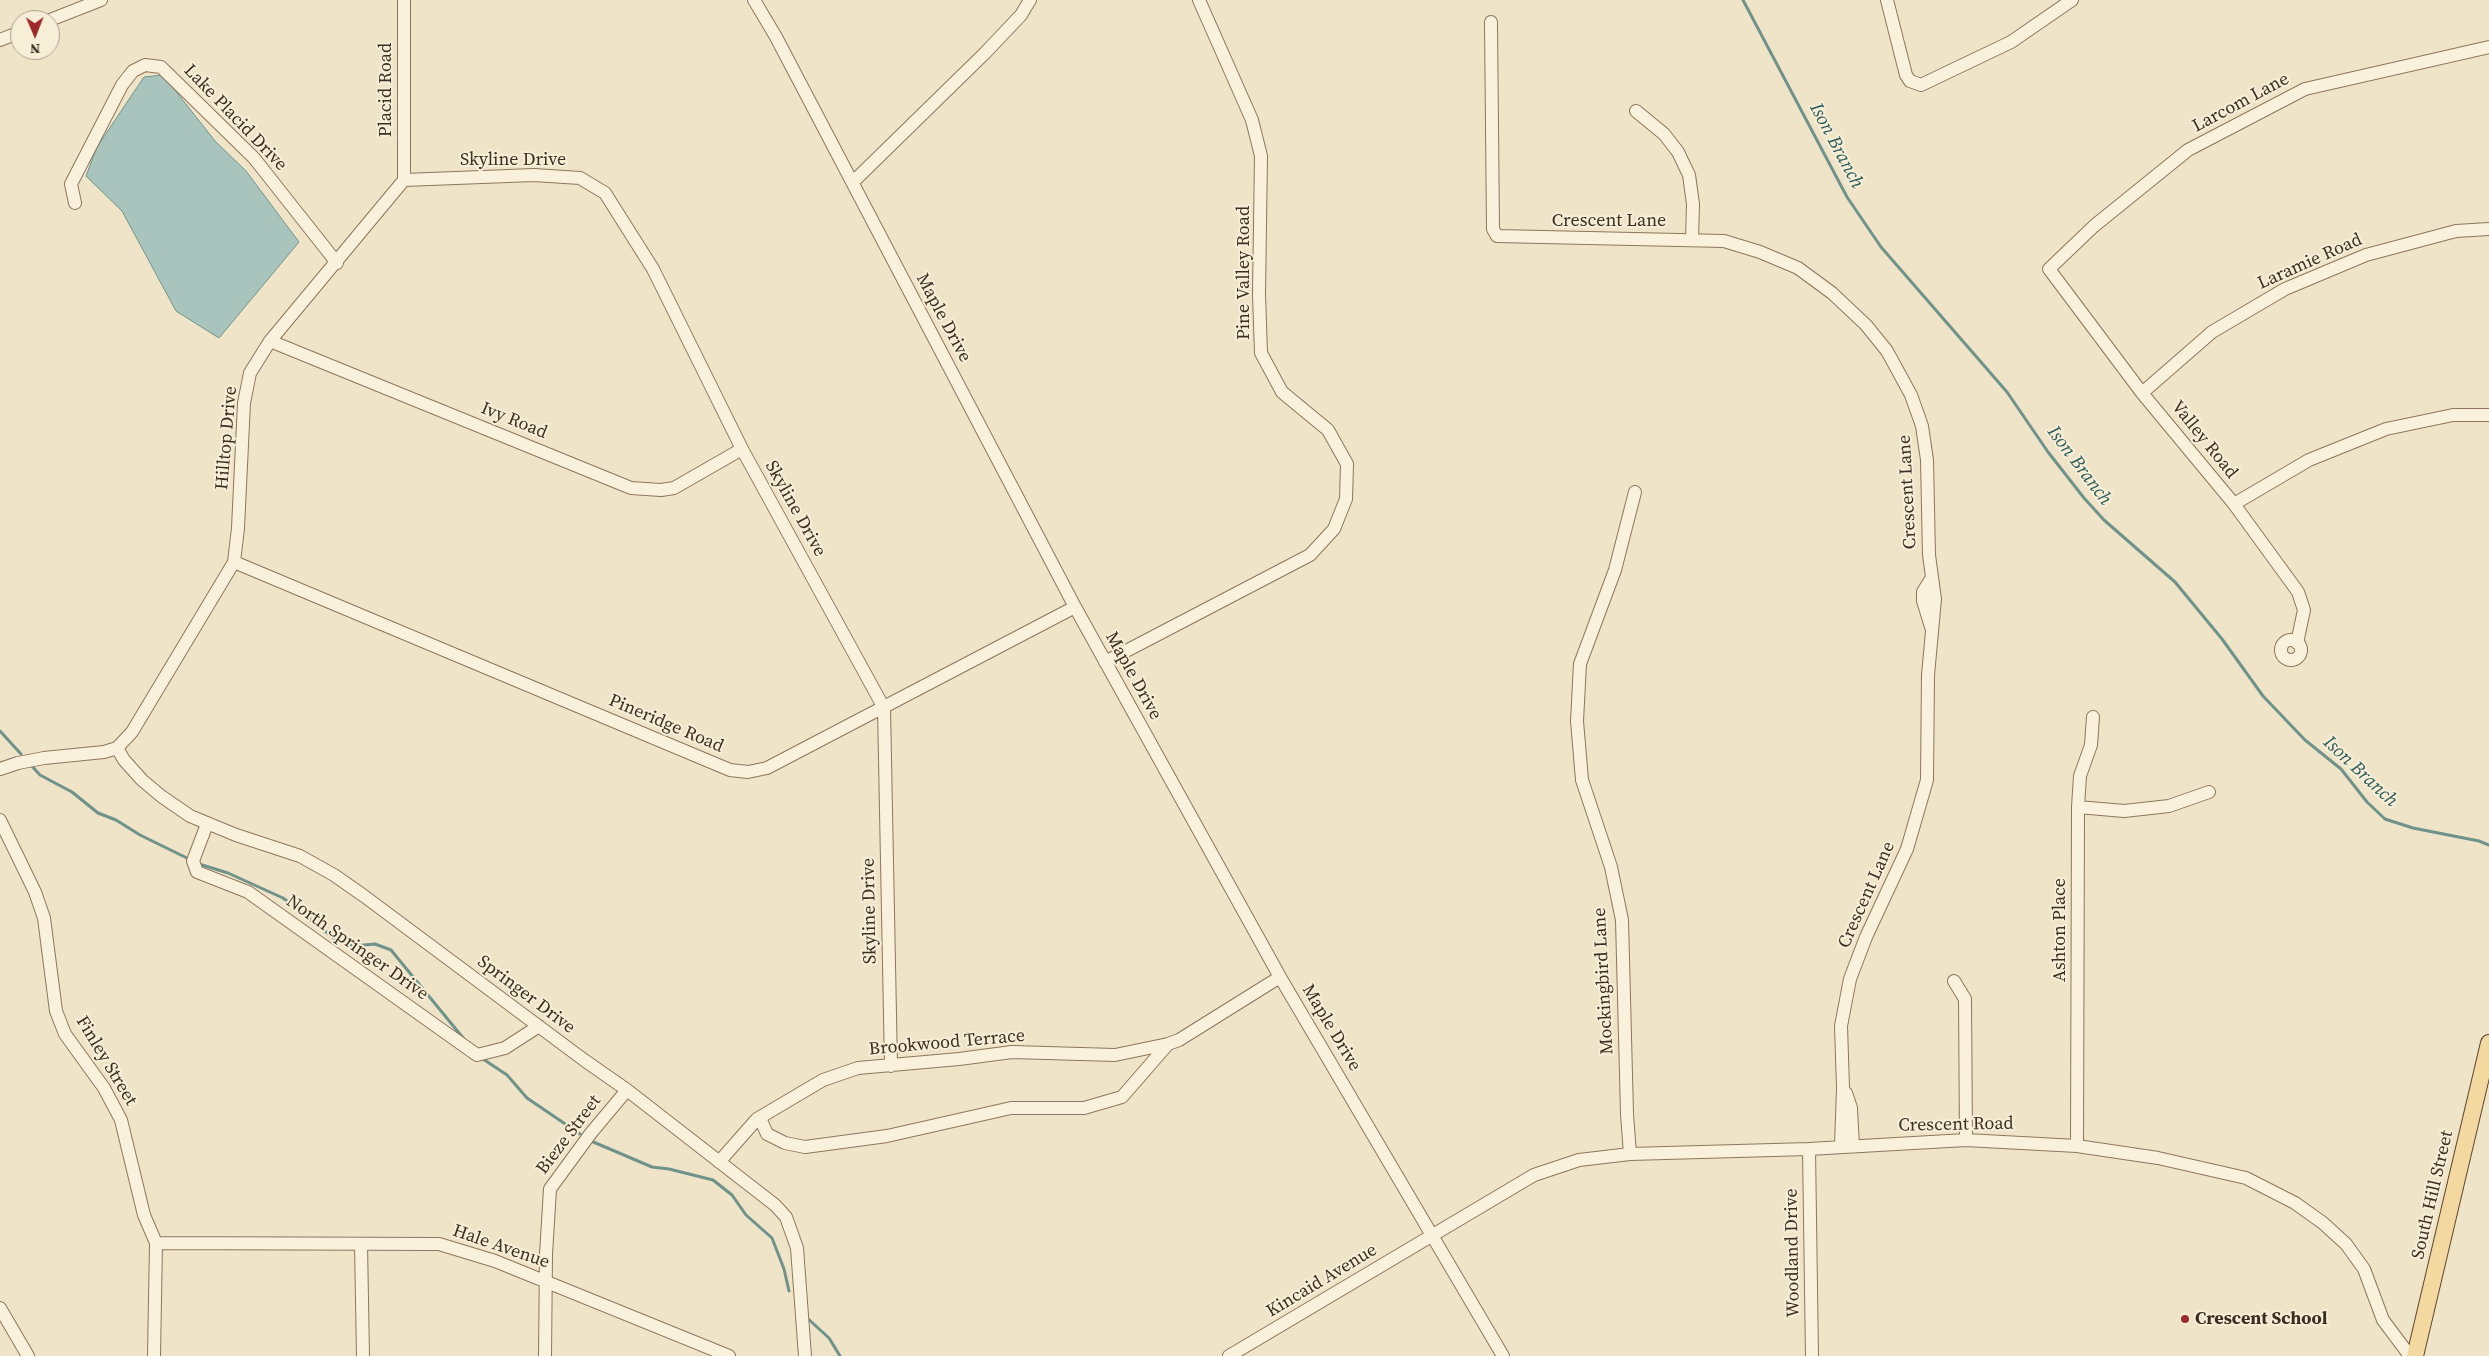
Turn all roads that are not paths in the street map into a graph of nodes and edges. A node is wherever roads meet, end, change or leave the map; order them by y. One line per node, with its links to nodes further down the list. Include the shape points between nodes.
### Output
1 (101, 0): 8 (street)
2 (404, 0): 12 (street, Placid Road)
3 (754, 0): 13 (street, Maple Drive)
4 (1030, 0): 13 (street, via 1021,15 985,53)
5 (1198, 0): 28 (street, Pine Valley Road, via 1252,120 1261,156 1261,353 1282,392 1328,430 1347,464 1346,499 1334,529 1310,555)
6 (1887, 0): 7 (street, via 1906,75 1910,81 1921,85 2011,42)
7 (2072, 0)
8 (60, 16)
9 (1491, 22): 16 (street, Crescent Lane, via 1493,229 1496,236)
10 (2489, 48): 18 (street, Larcom Lane, via 2305,88 2188,150 2094,226)
11 (1636, 112): 16 (street, via 1664,134 1678,152 1689,175 1693,204)
12 (404, 180): 17 (street, Hilltop Drive); 22 (street, Skyline Drive, via 534,176 580,178 605,193 652,269)
13 (853, 182): 26 (street, Maple Drive)
14 (75, 203): 17 (street, Lake Placid Drive, via 71,184 122,86 133,71 145,65 161,67 254,158)
15 (2489, 229): 20 (street, Laramie Road, via 2456,231 2366,255 2284,289 2212,332)
16 (1692, 240): 46 (street, Crescent Lane, via 1724,241 1760,252 1798,268 1832,293 1866,324 1887,351 1911,396 1922,426 1927,460 1931,579 1935,598 1931,627 1927,780 1907,849 1850,979 1841,1026 1842,1082 1851,1108)
17 (337, 262): 19 (street, Hilltop Drive)
18 (2049, 269): 20 (street, Valley Road)
19 (270, 341): 22 (street, Ivy Road, via 631,488 674,488); 25 (street, Hilltop Drive, via 250,373 244,403)
20 (2142, 392): 24 (street, Valley Road)
21 (2489, 415): 24 (street, via 2453,415 2386,430 2309,460)
22 (742, 449): 29 (street, Skyline Drive)
23 (1635, 492): 49 (street, Mockingbird Lane, via 1615,570 1580,664 1577,721 1582,780 1611,867 1622,920)
24 (2234, 504): 27 (street, Valley Road, via 2298,592 2304,610)
25 (234, 562): 29 (street, Pineridge Road, via 730,770 748,772 767,768); 31 (street, Hilltop Drive, via 153,700)
26 (1075, 607): 28 (street, Maple Drive); 29 (street, Pineridge Road)
27 (2297, 642)
28 (1105, 662): 37 (street, Maple Drive)
29 (884, 708): 42 (street, Skyline Drive)
30 (2093, 717): 34 (street, Ashton Place, via 2091,745 2080,776)
31 (118, 748): 32 (street, via 18,763); 36 (street, Springer Drive, via 124,760 161,796)
32 (0, 769)
33 (2209, 792): 34 (street, via 2169,806 2124,811)
34 (2078, 807): 47 (street, Ashton Place)
35 (0, 820): 52 (street, Finley Street, via 44,918 56,1010 65,1034 104,1088 121,1120 144,1215)
36 (208, 824): 39 (street, Springer Drive, via 300,856 334,875); 39 (street, North Springer Drive, via 193,861 197,872 248,892 476,1054 505,1048)
37 (1280, 977): 41 (street, Brookwood Terrace, via 1180,1040); 51 (street, Maple Drive)
38 (1954, 981): 45 (street, via 1965,999)
39 (539, 1026): 43 (street, Springer Drive)
40 (2489, 1043): 66 (main road, South Hill Street)
41 (1168, 1044): 42 (street, Brookwood Terrace, via 1115,1055 1012,1052); 44 (street, via 1122,1097 1084,1108 1011,1108 887,1136 805,1147 785,1143 767,1134)
42 (891, 1066): 44 (street, Brookwood Terrace, via 858,1068 823,1080)
43 (627, 1090): 50 (street, Springer Drive); 54 (street, Bieze Street, via 550,1189)
44 (760, 1118): 50 (street, Brookwood Terrace)
45 (1966, 1140): 46 (street, Crescent Road); 47 (street, Crescent Road)
46 (1847, 1146): 48 (street, Crescent Road)
47 (2077, 1146): 65 (street, Crescent Road, via 2158,1158 2246,1178 2295,1203 2346,1244 2364,1269 2383,1320)
48 (1809, 1149): 49 (street, Crescent Road); 64 (street, Woodland Drive)
49 (1630, 1154): 51 (street, Crescent Road, via 1579,1160 1534,1175)
50 (719, 1162): 61 (street, Springer Drive, via 775,1205 793,1231 800,1264)
51 (1432, 1235): 62 (street, Kincaid Avenue); 63 (street, Maple Drive)
52 (156, 1243): 53 (street, Hale Avenue); 57 (street, Finley Street)
53 (361, 1244): 54 (street, Hale Avenue, via 439,1244); 58 (street)
54 (547, 1281): 59 (street, Bieze Street); 60 (street, Hale Avenue)
55 (0, 1308): 56 (street)
56 (28, 1356)
57 (154, 1356)
58 (364, 1356)
59 (546, 1356)
60 (730, 1356)
61 (804, 1356)
62 (1229, 1356)
63 (1503, 1356)
64 (1812, 1356)
65 (2410, 1356)
66 (2415, 1356)

